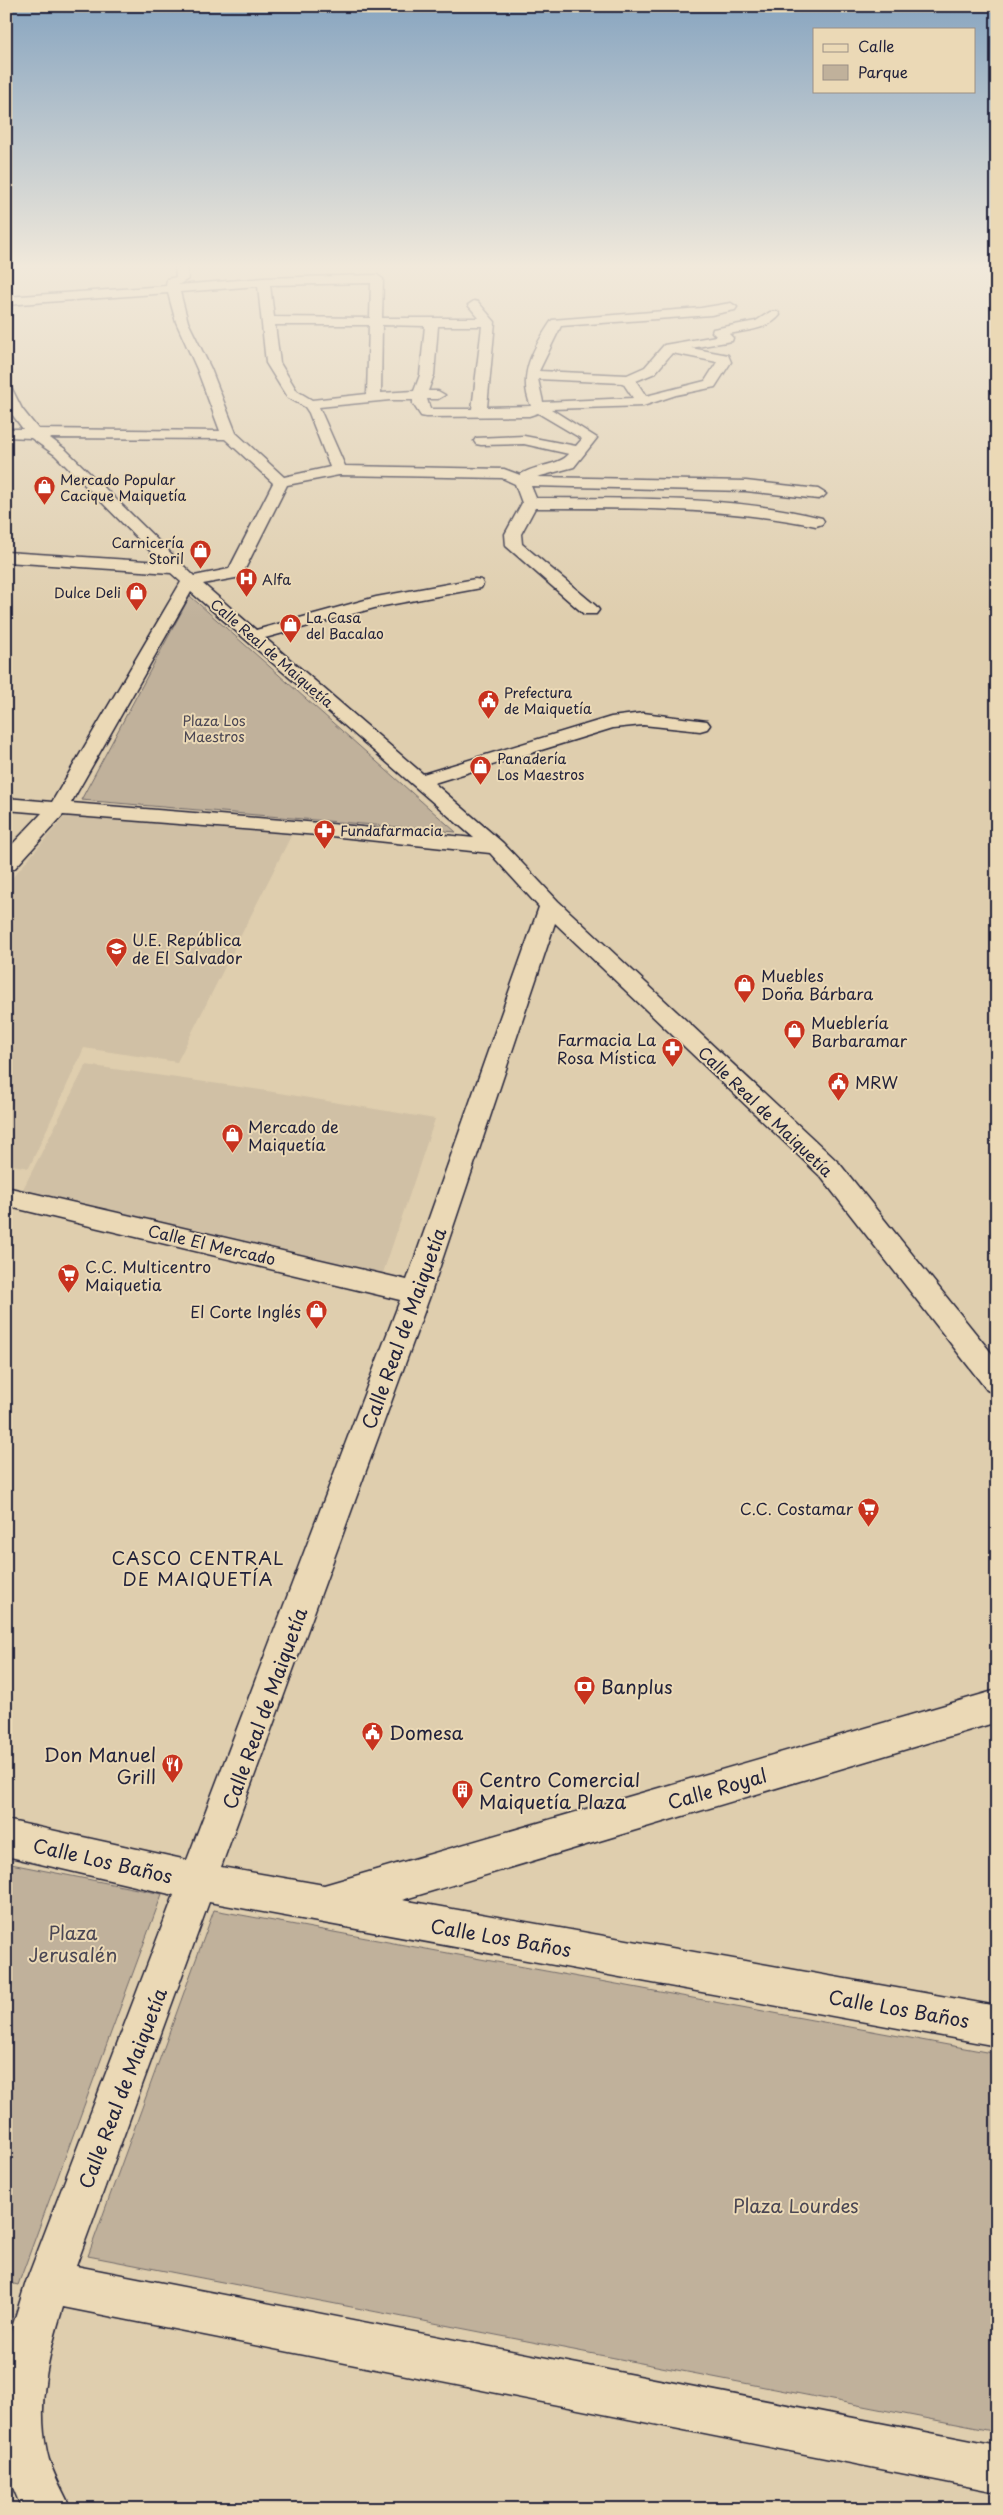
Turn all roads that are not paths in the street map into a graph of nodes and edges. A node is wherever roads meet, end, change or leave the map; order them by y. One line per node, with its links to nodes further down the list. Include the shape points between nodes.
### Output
1 (210, 384): 19 (street)
2 (286, 384): 14 (street, via 292,394)
3 (374, 384): 12 (street)
4 (424, 384): 10 (street)
5 (481, 384): 11 (street)
6 (533, 384): 15 (street)
7 (631, 384): 13 (street)
8 (708, 384): 13 (street)
9 (6, 390): 18 (street, Calle Real de Maiquetía, via 15,410)
10 (420, 394): 11 (street); 12 (street); 16 (street, via 420,404 426,413)
11 (480, 396): 16 (street)
12 (374, 398): 14 (street)
13 (643, 402): 15 (street)
14 (310, 404): 22 (street)
15 (538, 407): 16 (street, via 529,412); 21 (street, via 590,438)
16 (479, 411)
17 (6, 432): 18 (street)
18 (33, 432): 19 (street); 29 (street, Calle Real de Maiquetía, via 60,452)
19 (229, 435): 24 (street)
20 (481, 441): 21 (street, via 524,440)
21 (577, 451): 23 (street, via 569,464 536,471)
22 (339, 470): 23 (street, via 504,474); 24 (street)
23 (521, 481): 25 (street, via 746,486); 26 (street)
24 (281, 482): 30 (street, via 235,573)
25 (818, 494)
26 (530, 502): 27 (street, via 701,504 771,511); 32 (street, via 513,534 514,546)
27 (816, 521)
28 (6, 557): 29 (street)
29 (175, 568): 30 (street, Calle Real de Maiquetía)
30 (190, 582): 33 (street, Calle Real de Maiquetía); 37 (street)
31 (475, 584): 33 (street, via 376,602)
32 (590, 610)
33 (253, 636): 35 (street, Calle Real de Maiquetía)
34 (700, 725): 35 (street, via 643,719 611,723)
35 (420, 781): 38 (street, Calle Real de Maiquetía)
36 (6, 804): 37 (street)
37 (58, 808): 38 (street); 39 (street)
38 (496, 847): 40 (street, Calle Real de Maiquetía)
39 (6, 864)
40 (550, 906): 42 (street, Calle Real de Maiquetía); 43 (street, Calle Real de Maiquetía, via 830,1170)
41 (6, 1196): 42 (street, Calle El Mercado)
42 (417, 1293): 46 (street, Calle Real de Maiquetía)
43 (997, 1382)
44 (997, 1706): 47 (street, Calle Royal)
45 (6, 1838): 46 (street, Calle Los Baños)
46 (200, 1882): 47 (street, Calle Los Baños); 49 (street, Calle Real de Maiquetía)
47 (322, 1905): 48 (street, Calle Los Baños)
48 (997, 2026)
49 (48, 2282): 50 (street); 51 (street, Calle Real de Maiquetía, via 19,2378 14,2411 24,2473)
50 (997, 2469)
51 (47, 2509)

